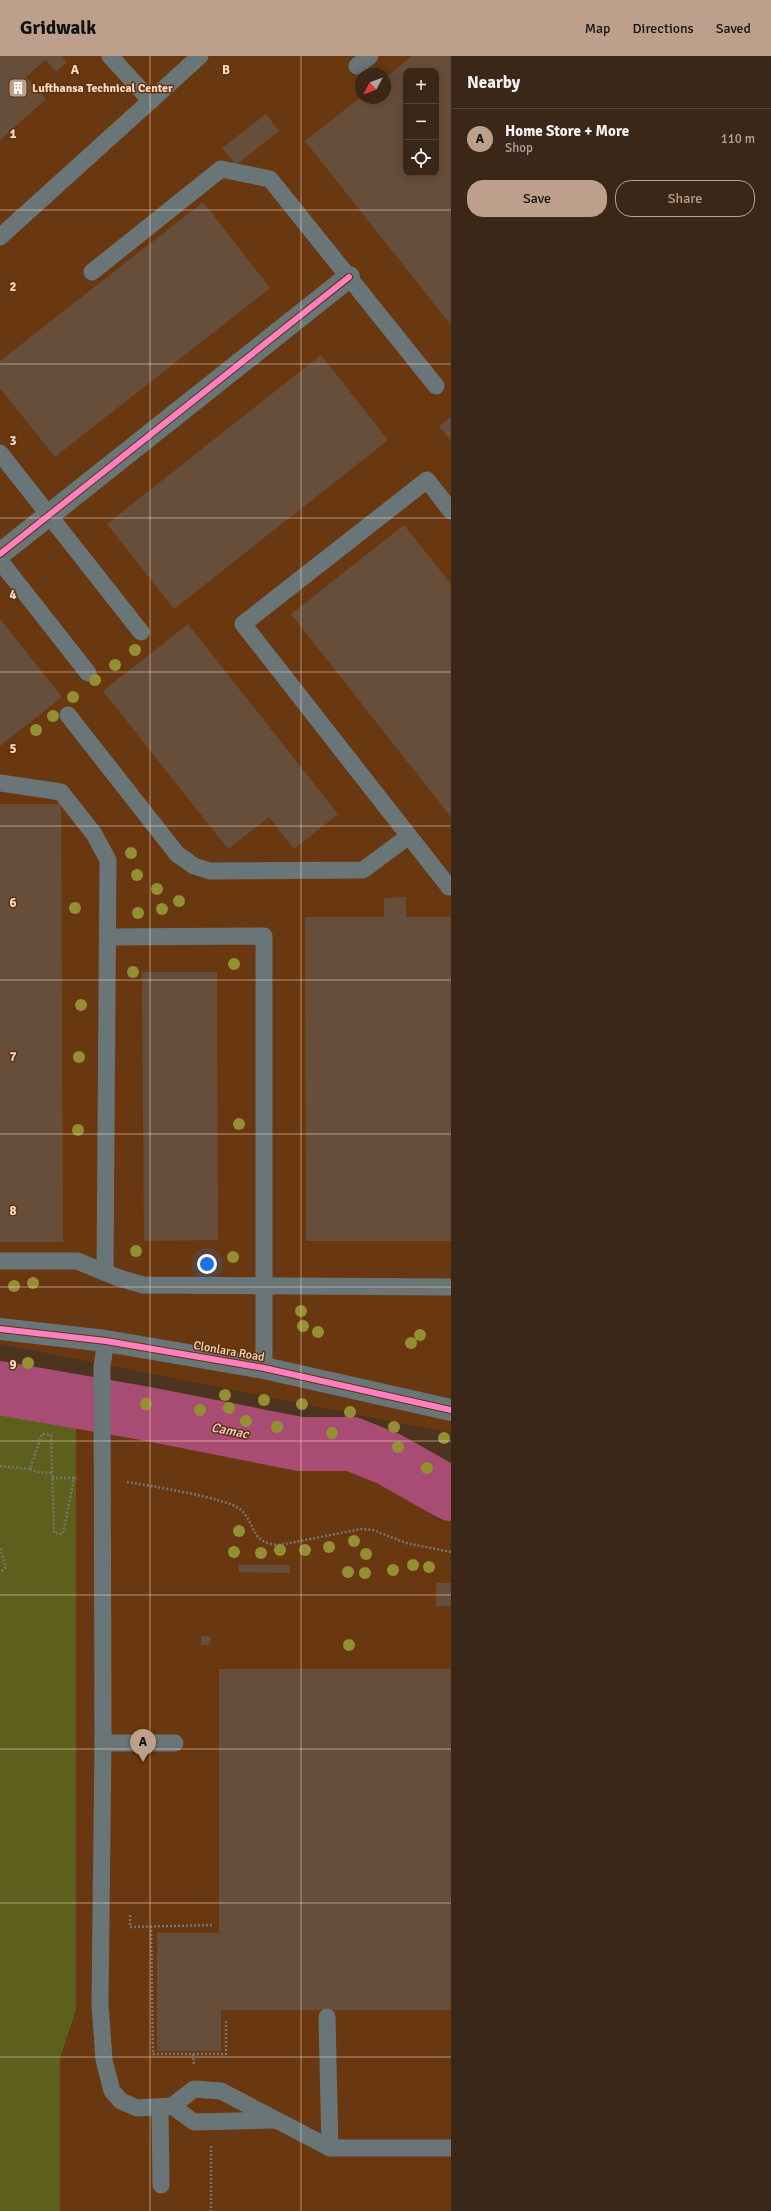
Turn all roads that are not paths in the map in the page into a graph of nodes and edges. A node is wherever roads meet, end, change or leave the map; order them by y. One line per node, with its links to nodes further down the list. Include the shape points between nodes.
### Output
1 (110, 56): 3 (lane)
2 (200, 56): 3 (lane)
3 (151, 101): 4 (lane)
4 (0, 237)
5 (92, 272): 6 (lane, via 221,169 270,179)
6 (349, 277): 7 (lane); 10 (street)
7 (436, 386)
8 (0, 453): 10 (lane)
9 (451, 511): 17 (lane, via 427,480 243,624)
10 (49, 515): 11 (street); 13 (lane)
11 (0, 554)
12 (0, 561): 14 (lane)
13 (141, 632)
14 (88, 673)
15 (68, 715): 17 (lane, via 177,854 194,866 210,871 363,870)
16 (0, 783): 19 (lane, via 61,792 94,834 108,860)
17 (410, 836): 18 (lane, via 448,887)
18 (451, 887)
19 (108, 937): 21 (lane); 22 (lane, via 264,936)
20 (0, 1261): 21 (lane, via 77,1261)
21 (105, 1272): 22 (lane, via 143,1285)
22 (265, 1285): 23 (lane); 26 (lane)
23 (451, 1287)
24 (0, 1329): 25 (street, Clonlara Road)
25 (106, 1341): 26 (street, Clonlara Road); 28 (lane, via 102,1382)
26 (264, 1368): 27 (street, Clonlara Road)
27 (451, 1410)
28 (103, 1743): 29 (lane); 31 (lane, via 100,2004 104,2060 112,2091 121,2101 137,2108)
29 (175, 1743)
30 (327, 2017): 33 (lane)
31 (166, 2107): 32 (lane, via 194,2122); 32 (lane, via 194,2089 221,2091); 35 (lane)
32 (277, 2120): 33 (lane)
33 (330, 2148): 34 (lane)
34 (451, 2148)
35 (161, 2185)

